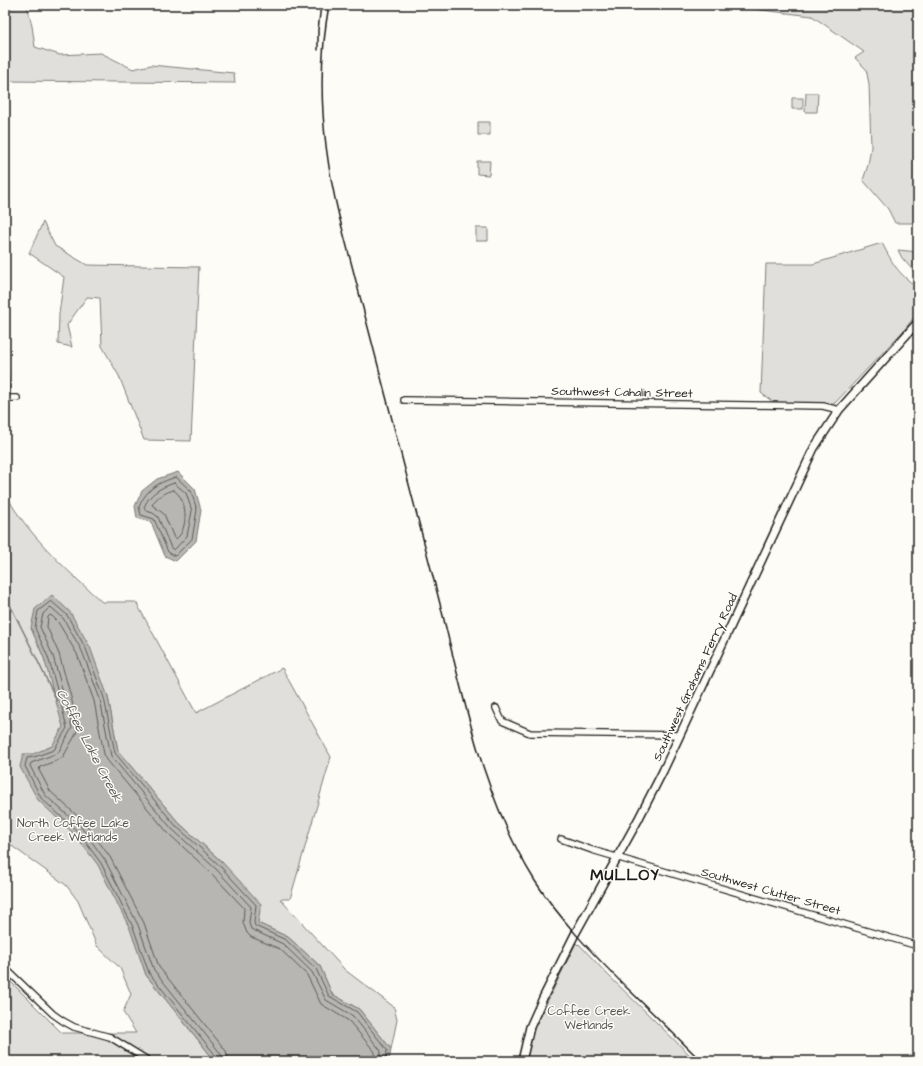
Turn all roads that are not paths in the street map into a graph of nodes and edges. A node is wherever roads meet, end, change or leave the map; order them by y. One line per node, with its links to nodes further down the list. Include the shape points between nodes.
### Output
1 (918, 322): 5 (main road, Southwest Grahams Ferry Road)
2 (5, 398): 3 (street)
3 (17, 398)
4 (404, 400): 5 (street, Southwest Cahalin Street, via 823,406)
5 (840, 410): 7 (main road, Southwest Grahams Ferry Road, via 822,435 801,474)
6 (496, 708): 7 (street, via 502,721 530,733)
7 (680, 735): 9 (main road, Southwest Grahams Ferry Road)
8 (561, 839): 9 (street, Southwest Clutter Street)
9 (618, 858): 10 (street, Southwest Clutter Street); 13 (main road, Southwest Grahams Ferry Road, via 575,934 536,1012 528,1032)
10 (918, 946)
11 (5, 968): 12 (street, via 63,1021 74,1027 110,1037)
12 (148, 1061)
13 (522, 1061)

